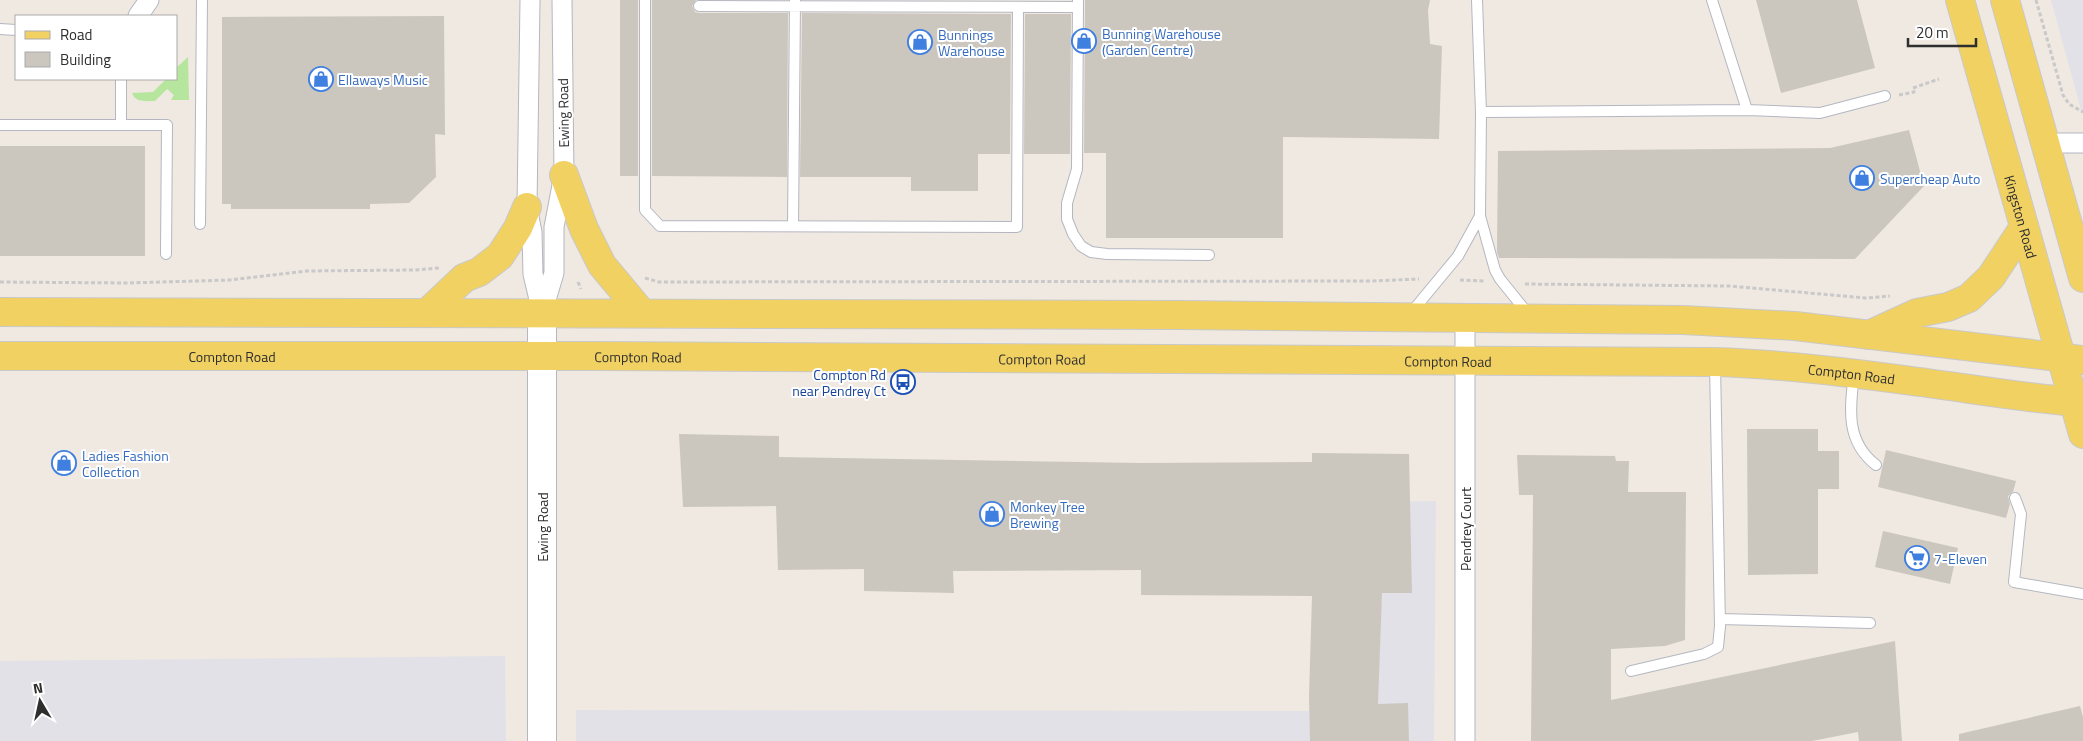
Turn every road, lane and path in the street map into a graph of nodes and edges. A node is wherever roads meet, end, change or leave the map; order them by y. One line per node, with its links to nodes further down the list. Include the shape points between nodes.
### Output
1 (149, 0): 15 (street)
2 (202, 0): 31 (lane)
3 (530, 0): 29 (street, Ewing Road)
4 (562, 0): 28 (street, Ewing Road)
5 (644, 0): 32 (lane, via 644,210 660,226)
6 (1477, 0): 22 (lane)
7 (1712, 0): 21 (lane)
8 (1960, 0): 33 (main road, Kingston Road)
9 (2005, 0): 26 (main road)
10 (2036, 0): 23 (path, via 2064,95 2069,104)
11 (795, 3): 13 (lane); 14 (lane); 32 (lane)
12 (1078, 4): 14 (lane); 35 (lane, via 1078,169 1067,203 1067,219 1072,234 1081,246 1091,252)
13 (699, 6)
14 (1018, 7): 32 (lane, via 1017,227)
15 (139, 15)
16 (0, 29): 17 (lane)
17 (15, 30)
18 (1939, 79): 20 (path, via 1913,88 1914,92 1908,94)
19 (121, 80): 25 (lane)
20 (1885, 96): 21 (lane, via 1820,113)
21 (1747, 110): 22 (lane)
22 (1481, 112): 30 (lane)
23 (2083, 112)
24 (0, 125): 25 (lane)
25 (120, 125): 34 (lane, via 167,125)
26 (2045, 143): 27 (street); 38 (main road)
27 (2083, 143)
28 (564, 175): 49 (street, Ewing Road, via 554,227 554,273); 50 (main road, via 584,229 602,265)
29 (527, 207): 48 (main road, via 500,256 479,272 464,278); 49 (street, Ewing Road, via 532,232 533,274)
30 (1480, 216): 51 (lane, via 1458,256); 53 (lane, via 1495,270)
31 (200, 224)
32 (793, 226)
33 (2024, 227): 54 (main road, via 1991,277 1968,298 1948,307 1917,313); 57 (main road, Kingston Road)
34 (166, 254)
35 (1209, 255)
36 (442, 267): 41 (path, via 306,271 211,281)
37 (640, 276): 39 (path, via 659,282 1362,281)
38 (2083, 277)
39 (1425, 278)
40 (1454, 279): 43 (path)
41 (0, 282)
42 (578, 282): 45 (path)
43 (1491, 282)
44 (1524, 284): 46 (path, via 1704,285 1866,298)
45 (582, 289)
46 (1897, 296)
47 (0, 312): 48 (main road)
48 (428, 313): 49 (main road)
49 (542, 313): 50 (main road); 56 (main road, Ewing Road)
50 (642, 313): 51 (main road)
51 (1408, 317): 52 (main road)
52 (1465, 317): 53 (main road); 58 (street, Pendrey Court)
53 (1531, 318): 54 (main road, via 1737,322)
54 (1869, 335): 57 (main road)
55 (0, 356): 56 (main road, Compton Road)
56 (543, 356): 58 (main road, Compton Road); 69 (main road, Ewing Road)
57 (2073, 359): 61 (main road, Kingston Road)
58 (1465, 361): 59 (main road, Compton Road); 70 (street, Pendrey Court)
59 (1714, 362): 60 (main road, Compton Road); 66 (lane)
60 (1854, 374): 61 (main road, Compton Road); 63 (lane, via 1850,410 1852,430 1865,454)
61 (2078, 402): 62 (main road, Kingston Road)
62 (2083, 434)
63 (1876, 465)
64 (2015, 498): 65 (lane, via 2021,514 2014,582)
65 (2083, 594)
66 (1720, 619): 67 (lane); 68 (lane, via 1718,647 1704,654)
67 (1870, 623)
68 (1631, 671)
69 (542, 741)
70 (1465, 741)

